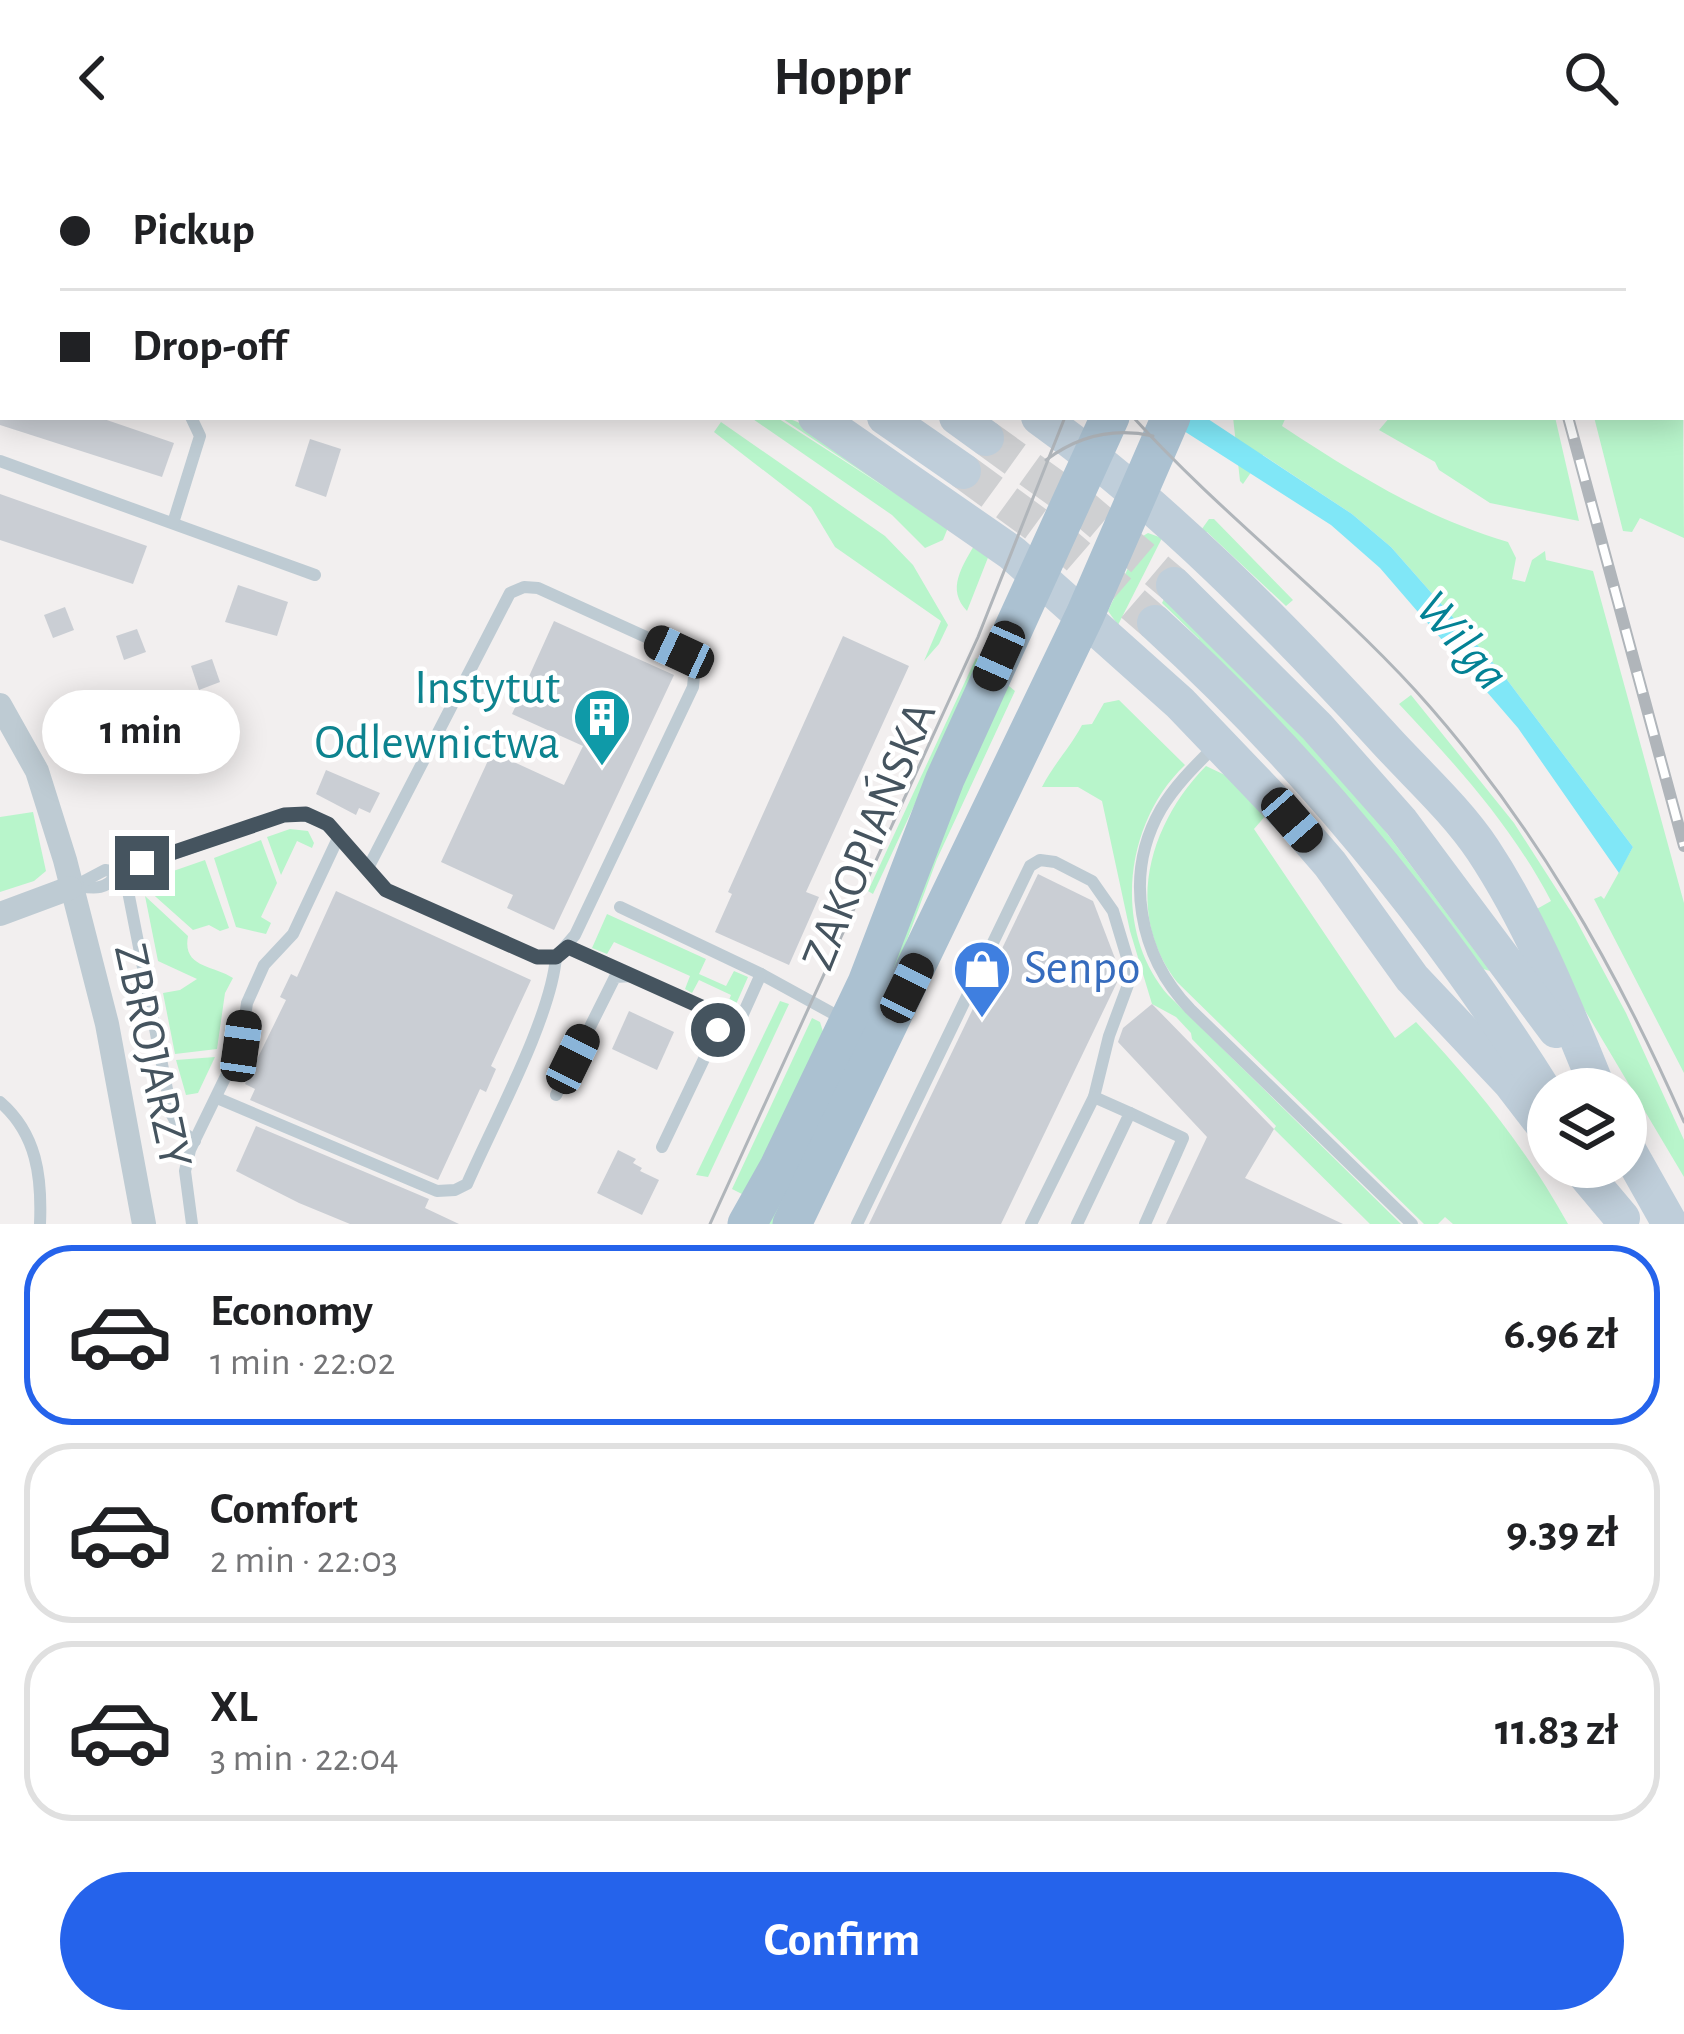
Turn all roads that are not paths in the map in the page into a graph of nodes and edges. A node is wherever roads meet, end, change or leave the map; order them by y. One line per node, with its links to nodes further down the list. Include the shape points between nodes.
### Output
1 (192, 420): 11 (lane, via 200,436)
2 (820, 420): 12 (main road)
3 (890, 420): 9 (main road)
4 (1043, 420): 7 (main road)
5 (1109, 420): 7 (main road, ZAKOPIAŃSKA)
6 (1170, 420): 10 (main road, ZAKOPIAŃSKA)
7 (1090, 458): 10 (main road); 12 (main road, ZAKOPIAŃSKA)
8 (0, 461): 11 (lane)
9 (963, 471)
10 (1138, 499): 15 (main road, ZAKOPIAŃSKA); 33 (main road, via 1283,632 1471,833 1518,910)
11 (173, 524): 13 (lane)
12 (1037, 574): 15 (main road); 30 (main road, ZAKOPIAŃSKA, via 945,778)
13 (315, 575)
14 (1174, 585): 32 (main road, via 1401,821)
15 (1085, 616): 18 (main road); 50 (main road, ZAKOPIAŃSKA)
16 (1155, 623): 31 (main road, via 1261,725 1392,872)
17 (0, 705): 22 (street, ZBROJARZY, via 37,771)
18 (1219, 741): 38 (main road, via 1330,864 1425,994); 55 (lane, via 1169,796 1145,850 1142,915 1155,961 1190,1009)
19 (339, 836): 20 (lane); 21 (lane, via 317,818 284,815); 36 (lane, via 293,934 264,965)
20 (367, 870): 25 (lane, via 504,599 538,588 679,652 696,672); 26 (lane, via 386,890 537,957)
21 (122, 874): 22 (lane, via 95,888); 40 (lane, via 172,1115)
22 (74, 887): 24 (street); 47 (street, ZBROJARZY)
23 (620, 907): 27 (lane)
24 (0, 914)
25 (568, 947): 26 (lane); 28 (lane)
26 (556, 957): 36 (lane, via 518,1068 467,1184 455,1190 437,1191)
27 (760, 974): 29 (lane, via 739,1024); 30 (lane)
28 (633, 976): 29 (lane); 34 (lane, via 611,981)
29 (724, 1017): 41 (lane)
30 (850, 1022): 49 (main road, ZAKOPIAŃSKA)
31 (1529, 1068)
32 (1582, 1068)
33 (1587, 1068)
34 (556, 1095)
35 (1094, 1097): 39 (lane); 51 (lane, via 1132,974 1113,911 1092,881 1040,860 1030,866); 52 (lane)
36 (217, 1098): 40 (lane)
37 (0, 1102): 46 (lane, via 21,1123 34,1154)
38 (1527, 1104)
39 (1130, 1113): 53 (lane); 54 (lane, via 1184,1138)
40 (195, 1141): 48 (lane, via 185,1171)
41 (662, 1148)
42 (1647, 1183): 56 (main road)
43 (1596, 1188): 45 (main road)
44 (1603, 1188): 45 (main road)
45 (1623, 1221)
46 (40, 1224)
47 (143, 1224)
48 (192, 1224)
49 (747, 1224)
50 (792, 1224)
51 (857, 1224)
52 (1031, 1224)
53 (1077, 1224)
54 (1145, 1224)
55 (1412, 1224)
56 (1670, 1224)

